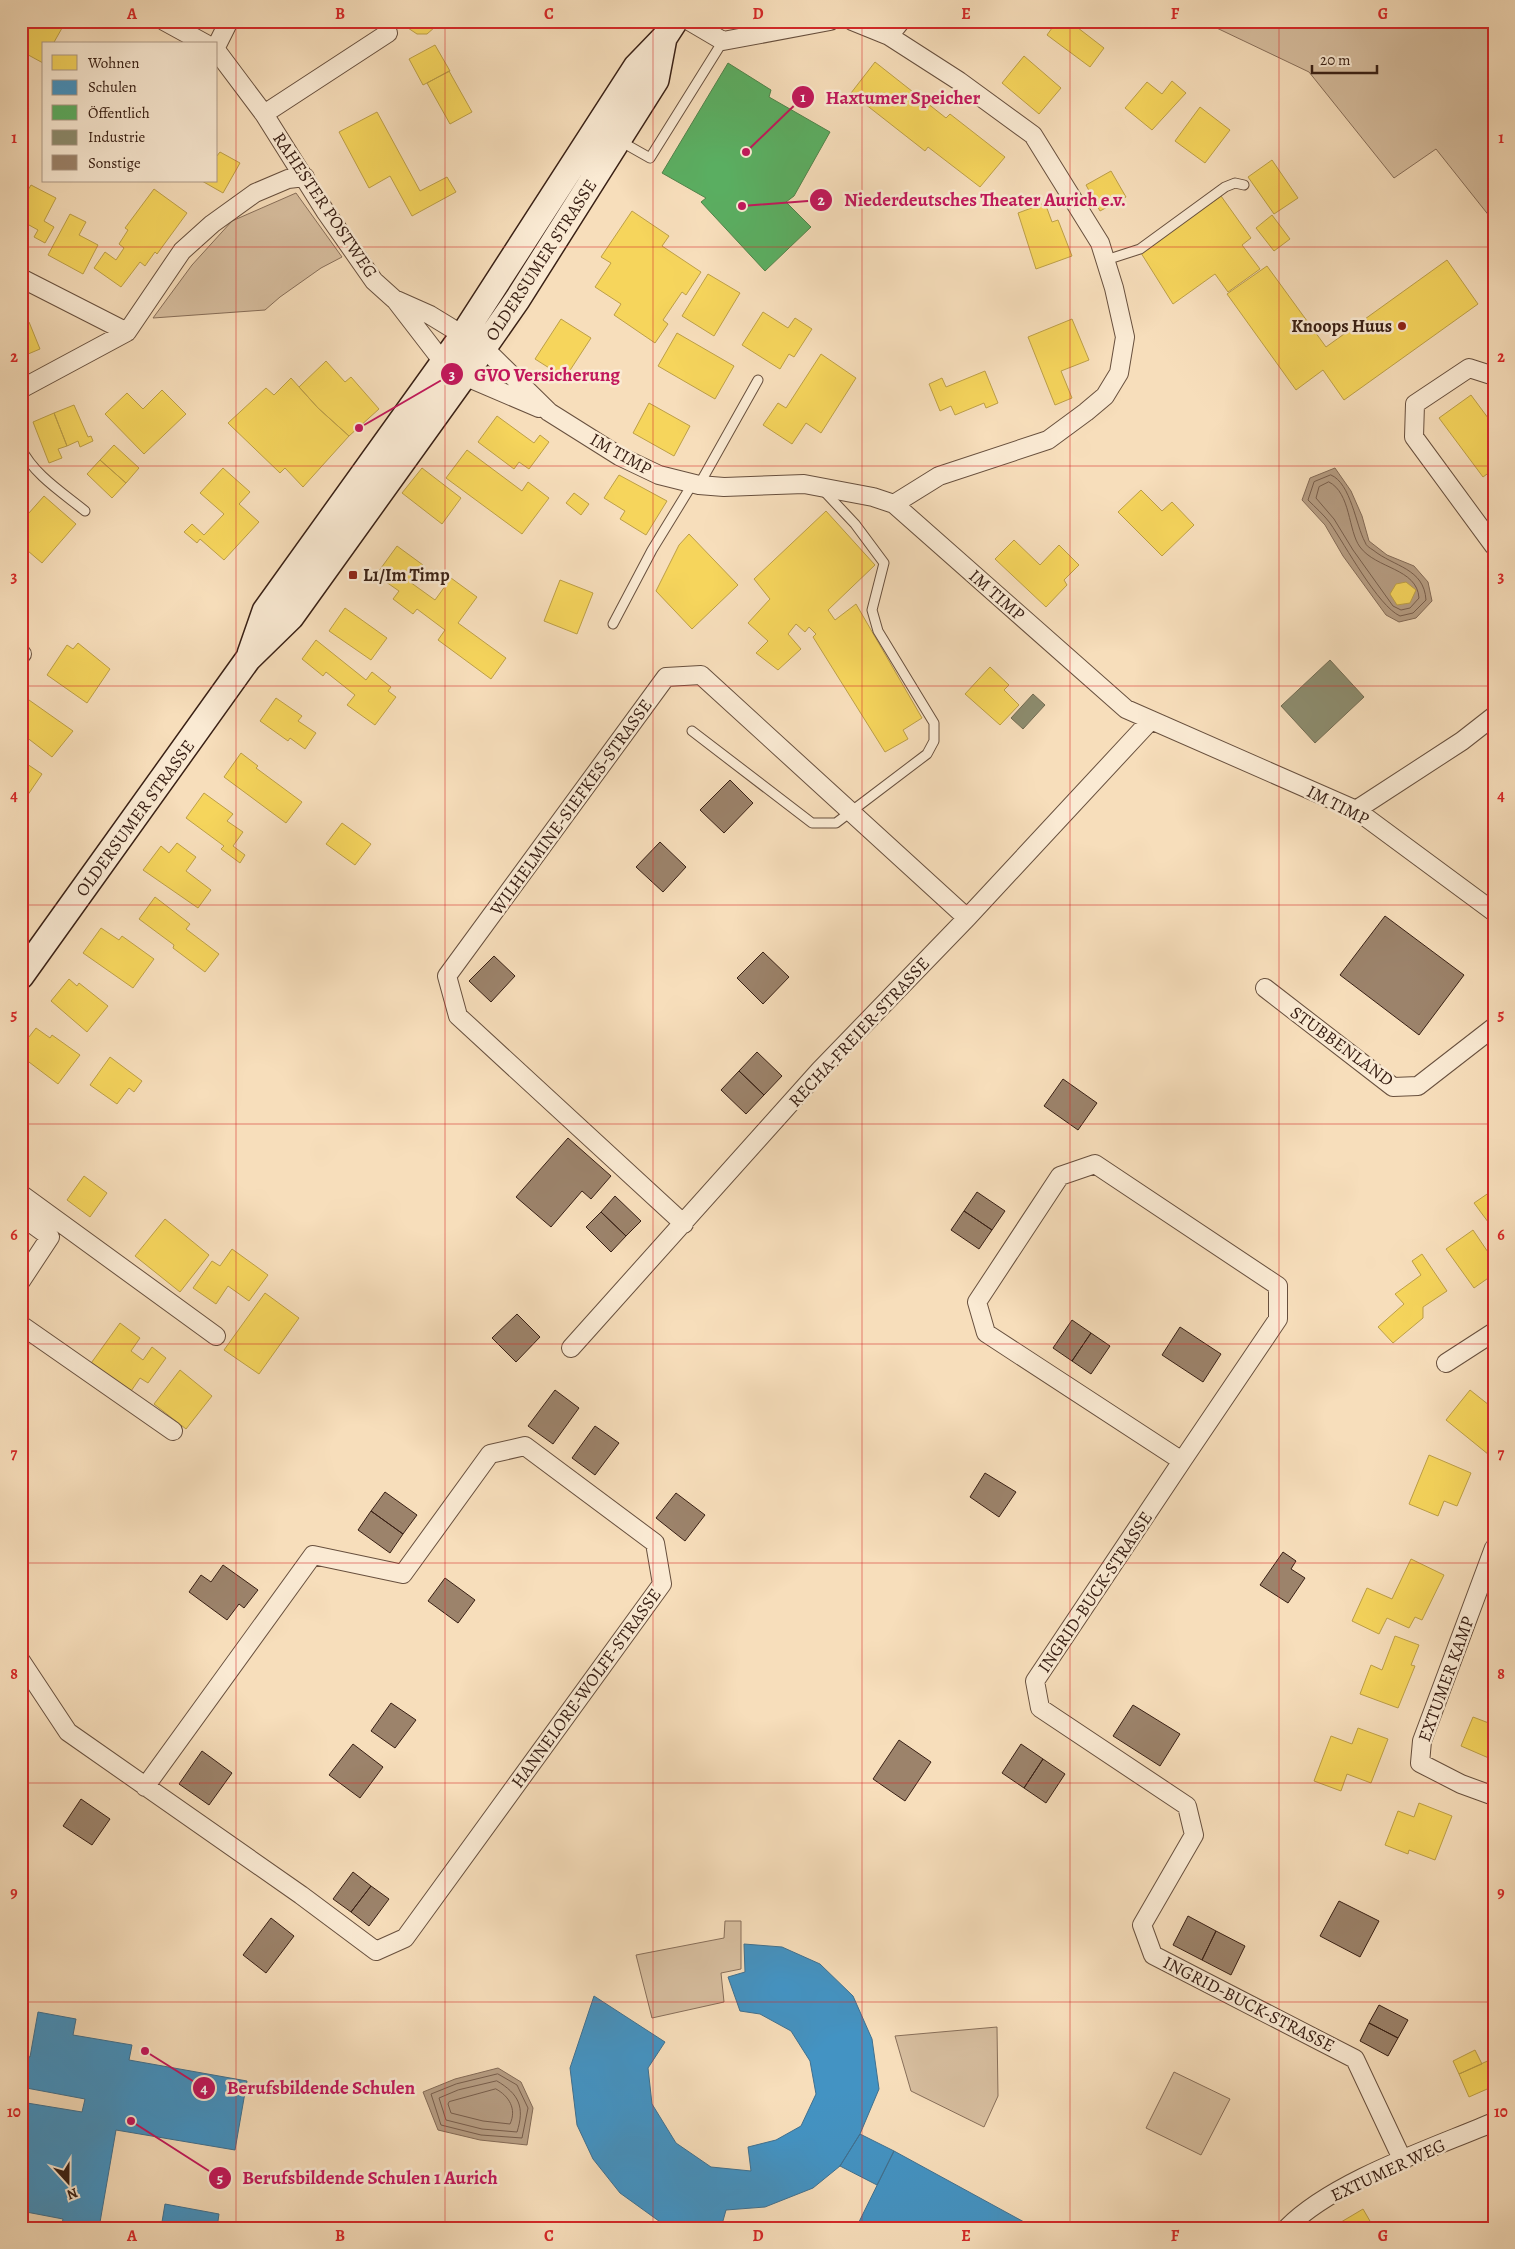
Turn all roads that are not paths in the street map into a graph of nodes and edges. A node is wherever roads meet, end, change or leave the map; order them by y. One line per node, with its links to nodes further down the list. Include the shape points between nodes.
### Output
1 (164, 21): 11 (street)
2 (229, 21): 12 (street, RAHESTER POSTWEG)
3 (689, 21): 10 (street)
4 (830, 21): 10 (street)
5 (852, 21): 9 (street)
6 (901, 21): 9 (street)
7 (669, 30): 15 (main road, OLDERSUMER STRASSE, via 656,80)
8 (388, 33): 14 (street)
9 (889, 36): 18 (street, via 959,81 1033,135 1100,243)
10 (723, 41): 15 (lane, via 650,158)
11 (202, 42)
12 (218, 44)
13 (218, 51): 14 (street, RAHESTER POSTWEG)
14 (264, 114): 16 (street, RAHESTER POSTWEG)
15 (608, 133): 22 (main road, OLDERSUMER STRASSE); 23 (main road, OLDERSUMER STRASSE)
16 (304, 177): 20 (street, RAHESTER POSTWEG, via 374,281); 21 (street, via 288,179 255,194 212,224 182,251)
17 (1244, 185): 18 (lane, via 1235,183 1226,187 1140,249)
18 (1106, 260): 33 (street, via 1124,337 1119,372 1105,396 1048,440 939,476)
19 (21, 278): 21 (street)
20 (394, 298): 22 (street, RAHESTER POSTWEG); 24 (street)
21 (127, 332): 28 (street)
22 (463, 335): 23 (street, RAHESTER POSTWEG); 24 (main road, OLDERSUMER STRASSE)
23 (484, 348): 25 (main road, OLDERSUMER STRASSE); 29 (street, IM TIMP)
24 (443, 362): 25 (street); 37 (main road, OLDERSUMER STRASSE, via 265,611)
25 (464, 376): 29 (street); 37 (main road, OLDERSUMER STRASSE, via 290,617)
26 (1494, 376): 35 (street, via 1469,368 1416,404 1414,437)
27 (758, 380): 31 (lane)
28 (21, 389)
29 (549, 412): 31 (street, IM TIMP, via 619,456 659,475)
30 (21, 448): 34 (lane, via 26,459 38,471)
31 (696, 484): 32 (street, IM TIMP, via 724,487 804,484); 36 (lane, via 656,544)
32 (821, 487): 33 (street, IM TIMP); 42 (lane, via 855,524 884,564 872,610 878,631 934,723 934,741 927,754)
33 (894, 504): 39 (street, IM TIMP, via 1126,709)
34 (85, 511)
35 (1494, 546)
36 (613, 624)
37 (248, 659): 45 (main road, OLDERSUMER STRASSE)
38 (1494, 716): 41 (street)
39 (1151, 720): 41 (street, IM TIMP); 44 (street, RECHA-FREIER-STRASSE)
40 (692, 731): 42 (lane, via 812,823 836,823)
41 (1356, 810): 43 (street, IM TIMP)
42 (851, 812): 44 (street, WILHELMINE-SIEFKES-STRASSE); 50 (street, WILHELMINE-SIEFKES-STRASSE, via 701,675 666,677 448,976 458,1016)
43 (1494, 912)
44 (967, 918): 50 (street, RECHA-FREIER-STRASSE, via 820,1070)
45 (21, 976)
46 (1265, 988): 47 (street, STUBBENLAND, via 1393,1087 1418,1086)
47 (1494, 1026)
48 (21, 1194): 54 (street)
49 (21, 1216): 51 (street, via 50,1237)
50 (684, 1224): 55 (street, RECHA-FREIER-STRASSE)
51 (21, 1281)
52 (21, 1325): 57 (street)
53 (1494, 1332): 56 (street)
54 (216, 1336)
55 (571, 1348)
56 (1446, 1363)
57 (173, 1431)
58 (1182, 1460): 58 (street, INGRID-BUCK-STRASSE, via 986,1333 977,1302 1060,1176 1095,1164 1278,1286 1278,1319); 64 (street, INGRID-BUCK-STRASSE, via 1034,1681 1040,1708 1187,1806 1194,1835 1142,1925 1153,1955 1355,2059)
59 (1494, 1548): 62 (street, EXTUMER KAMP, via 1422,1741 1420,1763)
60 (21, 1661): 61 (street, HANNELORE-WOLFF-STRASSE, via 68,1732)
61 (145, 1787): 61 (street, HANNELORE-WOLFF-STRASSE, via 171,1802 376,1951 405,1938 662,1584 655,1544 525,1446 490,1454 403,1574 313,1555)
62 (1494, 1796)
63 (1494, 2122): 64 (street, EXTUMER WEG)
64 (1403, 2161): 65 (street, EXTUMER WEG, via 1326,2198)
65 (1287, 2228)

